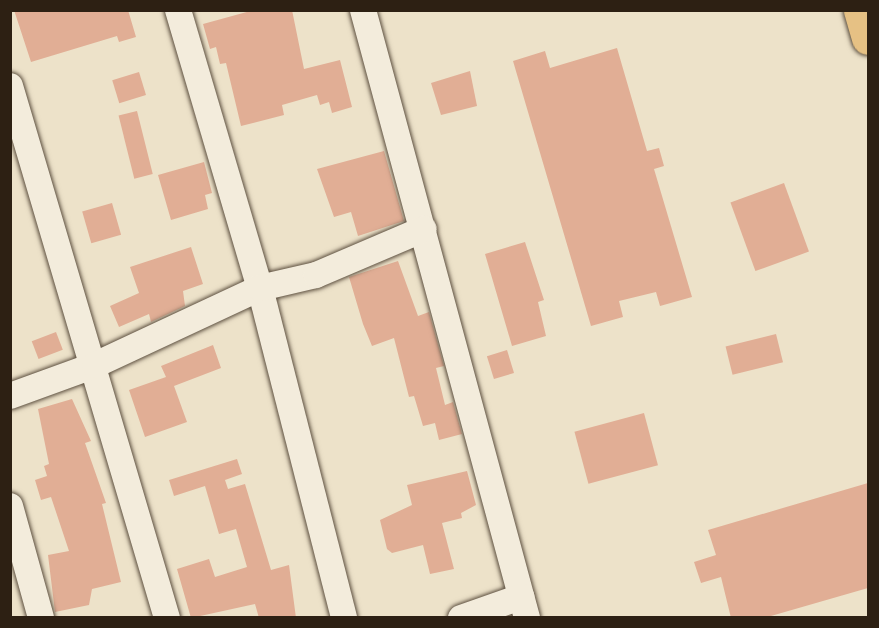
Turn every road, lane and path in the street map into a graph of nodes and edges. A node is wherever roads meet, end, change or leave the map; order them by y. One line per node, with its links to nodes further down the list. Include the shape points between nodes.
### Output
1 (178, 10): 7 (street)
2 (363, 10): 6 (street)
3 (860, 10): 4 (main road)
4 (868, 38)
5 (10, 86): 8 (street)
6 (424, 229): 7 (street, via 316,275); 11 (street)
7 (260, 288): 8 (street); 14 (street)
8 (95, 365): 9 (street); 13 (street)
9 (10, 396)
10 (10, 506): 12 (street)
11 (524, 607): 15 (street)
12 (41, 618)
13 (167, 618)
14 (344, 618)
15 (460, 618)

